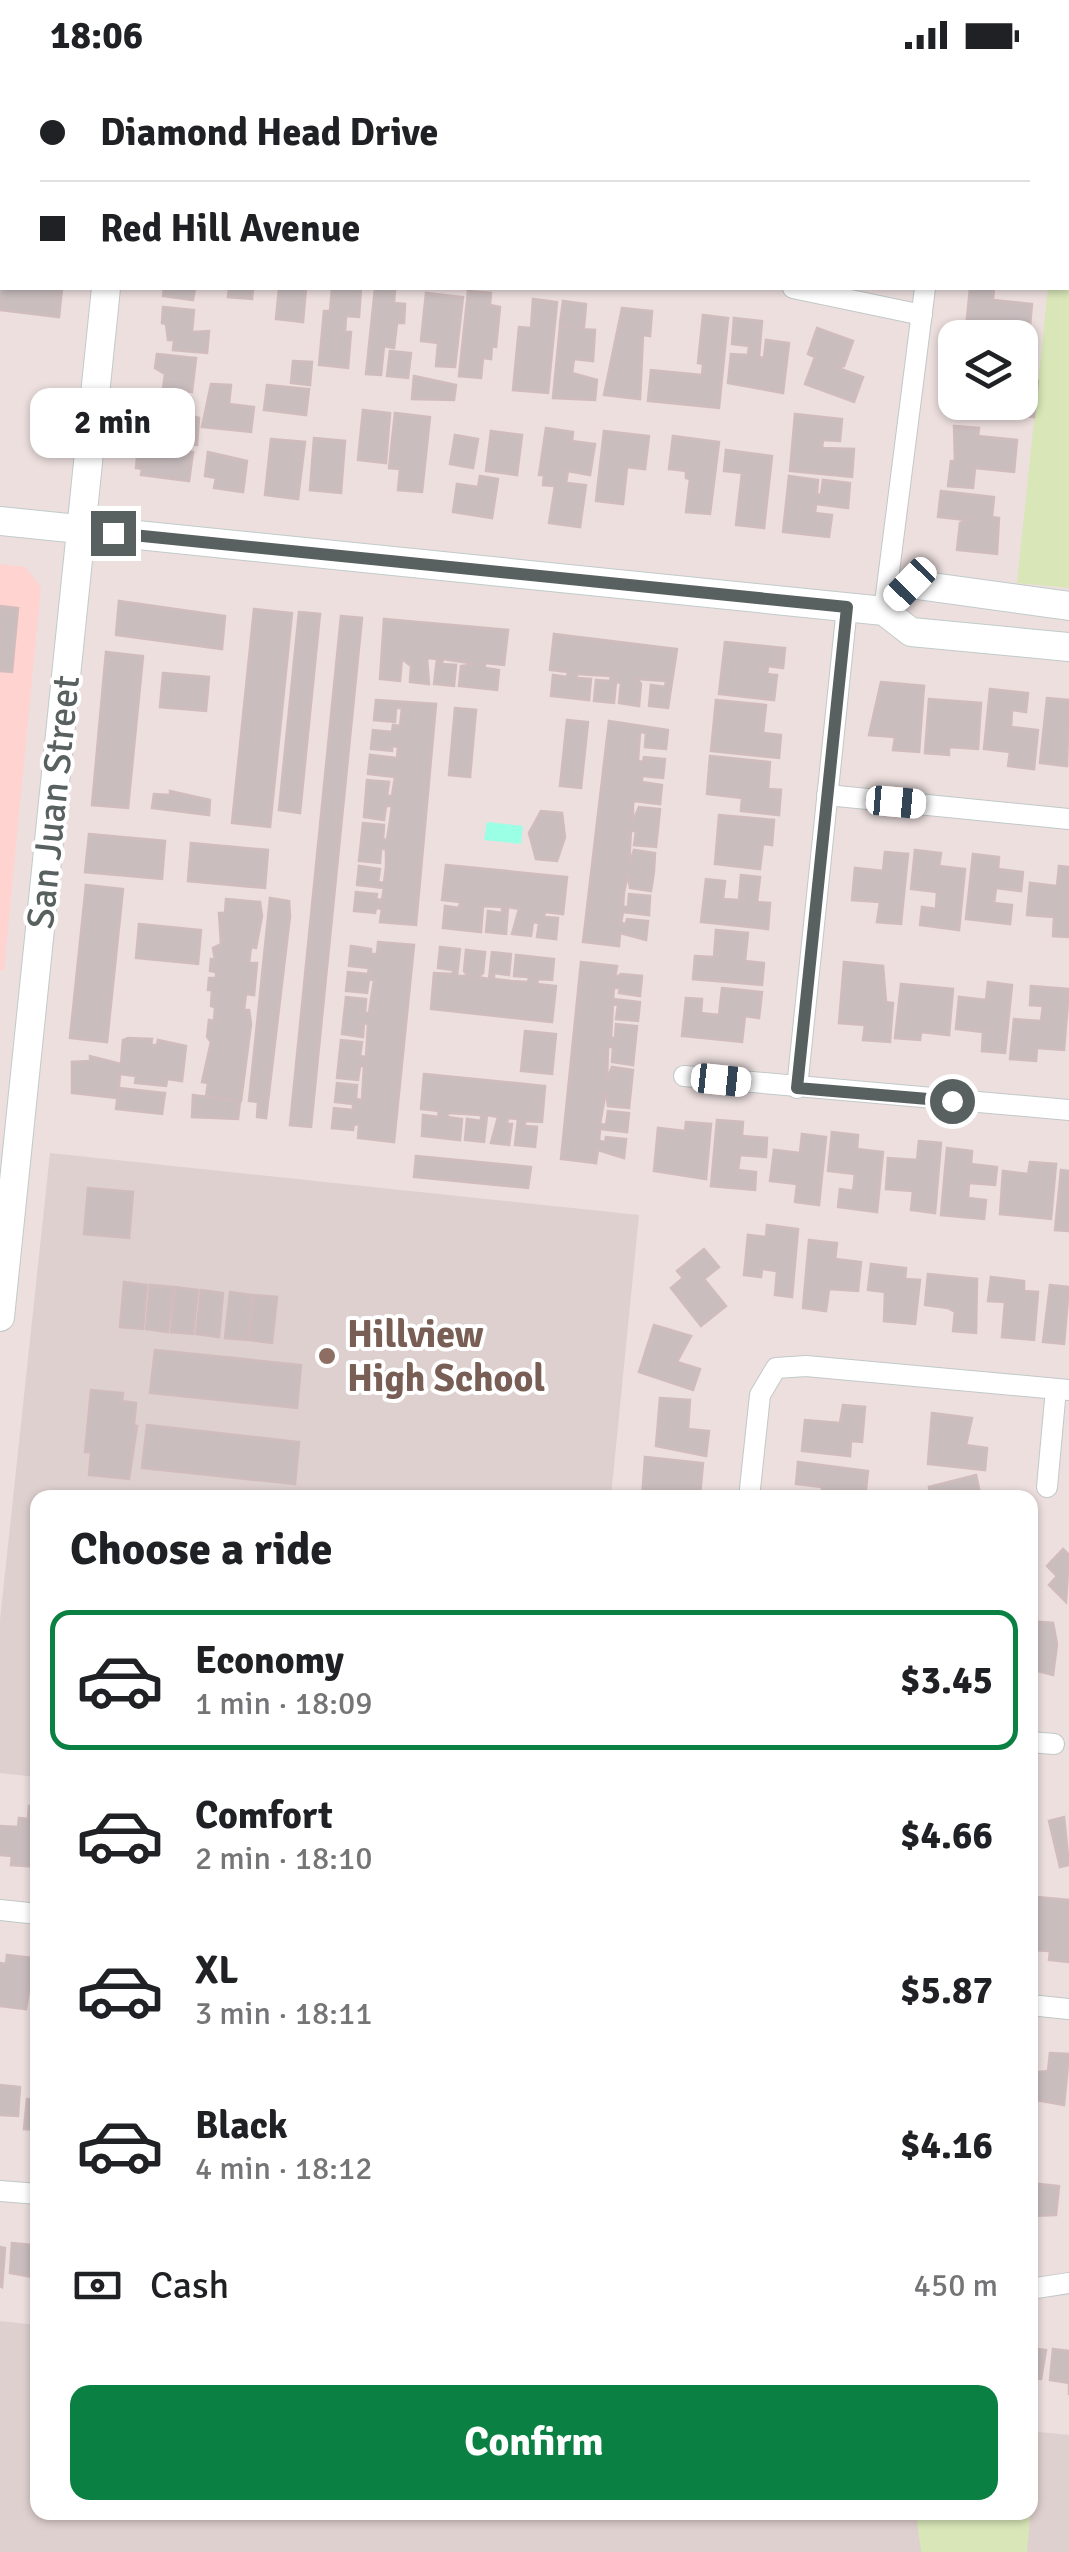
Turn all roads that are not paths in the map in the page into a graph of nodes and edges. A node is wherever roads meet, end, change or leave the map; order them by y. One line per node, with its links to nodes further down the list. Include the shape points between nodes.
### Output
1 (106, 290): 6 (main road, San Juan Street)
2 (802, 290): 4 (street)
3 (925, 290): 4 (street)
4 (922, 315): 9 (street)
5 (0, 522): 6 (main road)
6 (82, 530): 8 (main road); 16 (main road, San Juan Street)
7 (1069, 606): 9 (main road, via 910,584)
8 (847, 607): 9 (main road); 11 (street)
9 (884, 611): 10 (main road, via 911,632)
10 (1069, 647)
11 (827, 795): 12 (street); 14 (street)
12 (1069, 819)
13 (684, 1076): 14 (street)
14 (797, 1088): 15 (street)
15 (1069, 1110)
16 (0, 1316)
17 (1062, 1390): 18 (street); 19 (street, via 776,1368 760,1395)
18 (1048, 1486)
19 (749, 1490)
20 (1038, 1743): 21 (street)
21 (1054, 1744)
22 (0, 1910): 23 (street)
23 (30, 1913)
24 (1038, 2006): 25 (street)
25 (1069, 2009)
26 (0, 2190): 27 (street)
27 (30, 2193)
28 (1069, 2282): 29 (street)
29 (1038, 2287)

